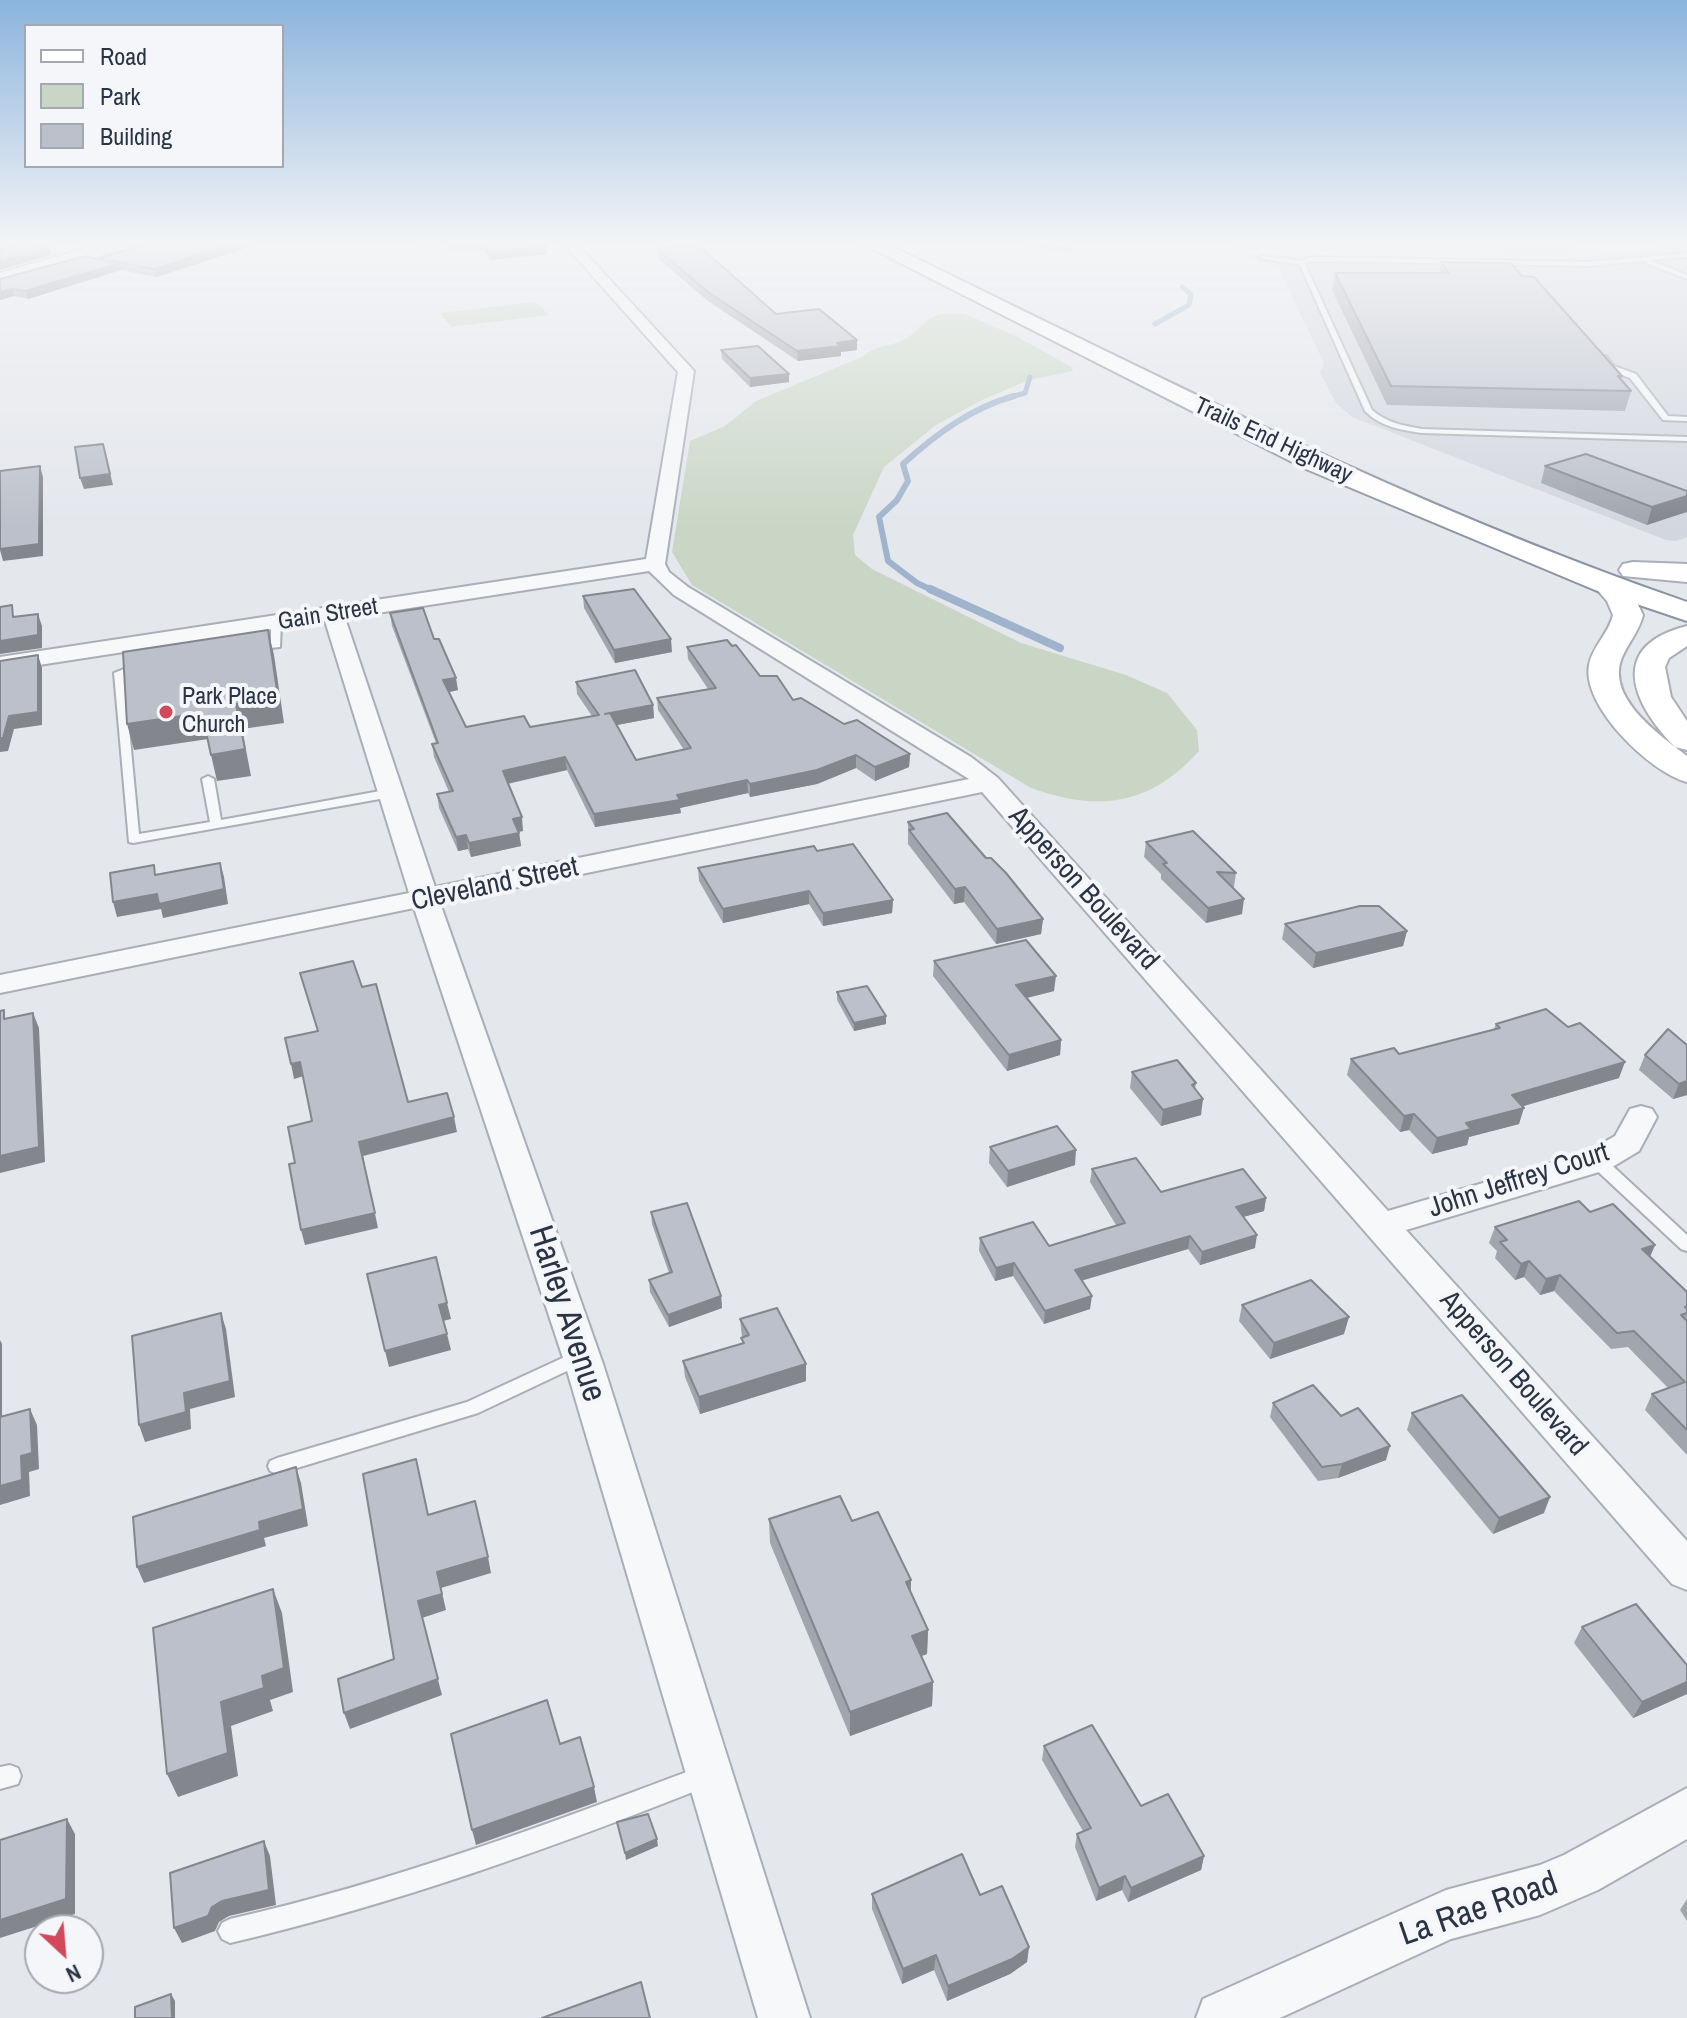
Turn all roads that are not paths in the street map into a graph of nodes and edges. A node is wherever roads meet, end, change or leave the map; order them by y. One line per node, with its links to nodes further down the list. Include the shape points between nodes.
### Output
1 (656, 338): 8 (street, via 686,371)
2 (1062, 338): 10 (highway, Trails End Highway, via 1315,463)
3 (1098, 338): 10 (highway, Trails End Highway)
4 (1336, 338): 7 (lane, via 1369,411 1378,419 1422,431)
5 (1593, 347): 6 (lane, via 1611,368 1633,376 1666,418)
6 (1687, 419)
7 (1687, 439)
8 (655, 564): 13 (street, Gain Street); 24 (street, Apperson Boulevard, via 681,591)
9 (1687, 573): 10 (main road)
10 (1620, 577): 11 (highway, Trails End Highway); 12 (highway, Trails End Highway); 22 (main road, via 1620,597 1628,615 1604,668 1614,706)
11 (1687, 591)
12 (1687, 612)
13 (334, 615): 14 (street, Gain Street); 25 (street, Harley Avenue)
14 (276, 623): 16 (street, Gain Street); 17 (lane, via 276,645)
15 (1687, 635): 21 (main road, via 1665,642 1650,657 1649,671 1650,692)
16 (116, 647): 19 (street, Gain Street); 20 (lane)
17 (246, 649)
18 (157, 663): 20 (lane)
19 (0, 664)
20 (119, 673): 26 (lane, via 133,839)
21 (1687, 740)
22 (1687, 772)
23 (208, 779): 26 (lane)
24 (989, 783): 27 (street, Cleveland Street); 31 (street, Apperson Boulevard)
25 (391, 793): 26 (lane); 27 (street, Harley Avenue)
26 (216, 824)
27 (425, 899): 28 (street, Cleveland Street); 33 (street, Harley Avenue)
28 (0, 984)
29 (1641, 1117): 30 (street, John Jeffrey Court, via 1627,1143)
30 (1597, 1161): 31 (street, John Jeffrey Court); 32 (lane)
31 (1382, 1225): 35 (street, Apperson Boulevard)
32 (1687, 1245)
33 (582, 1356): 34 (lane, via 472,1408); 36 (street, Harley Avenue)
34 (277, 1466)
35 (1687, 1571)
36 (709, 1774): 38 (lane, via 552,1834 314,1913); 39 (street, Harley Avenue)
37 (1687, 1812): 40 (street, La Rae Road, via 1581,1873 1540,1890 1446,1915)
38 (230, 1931)
39 (784, 2018)
40 (1222, 2018)

